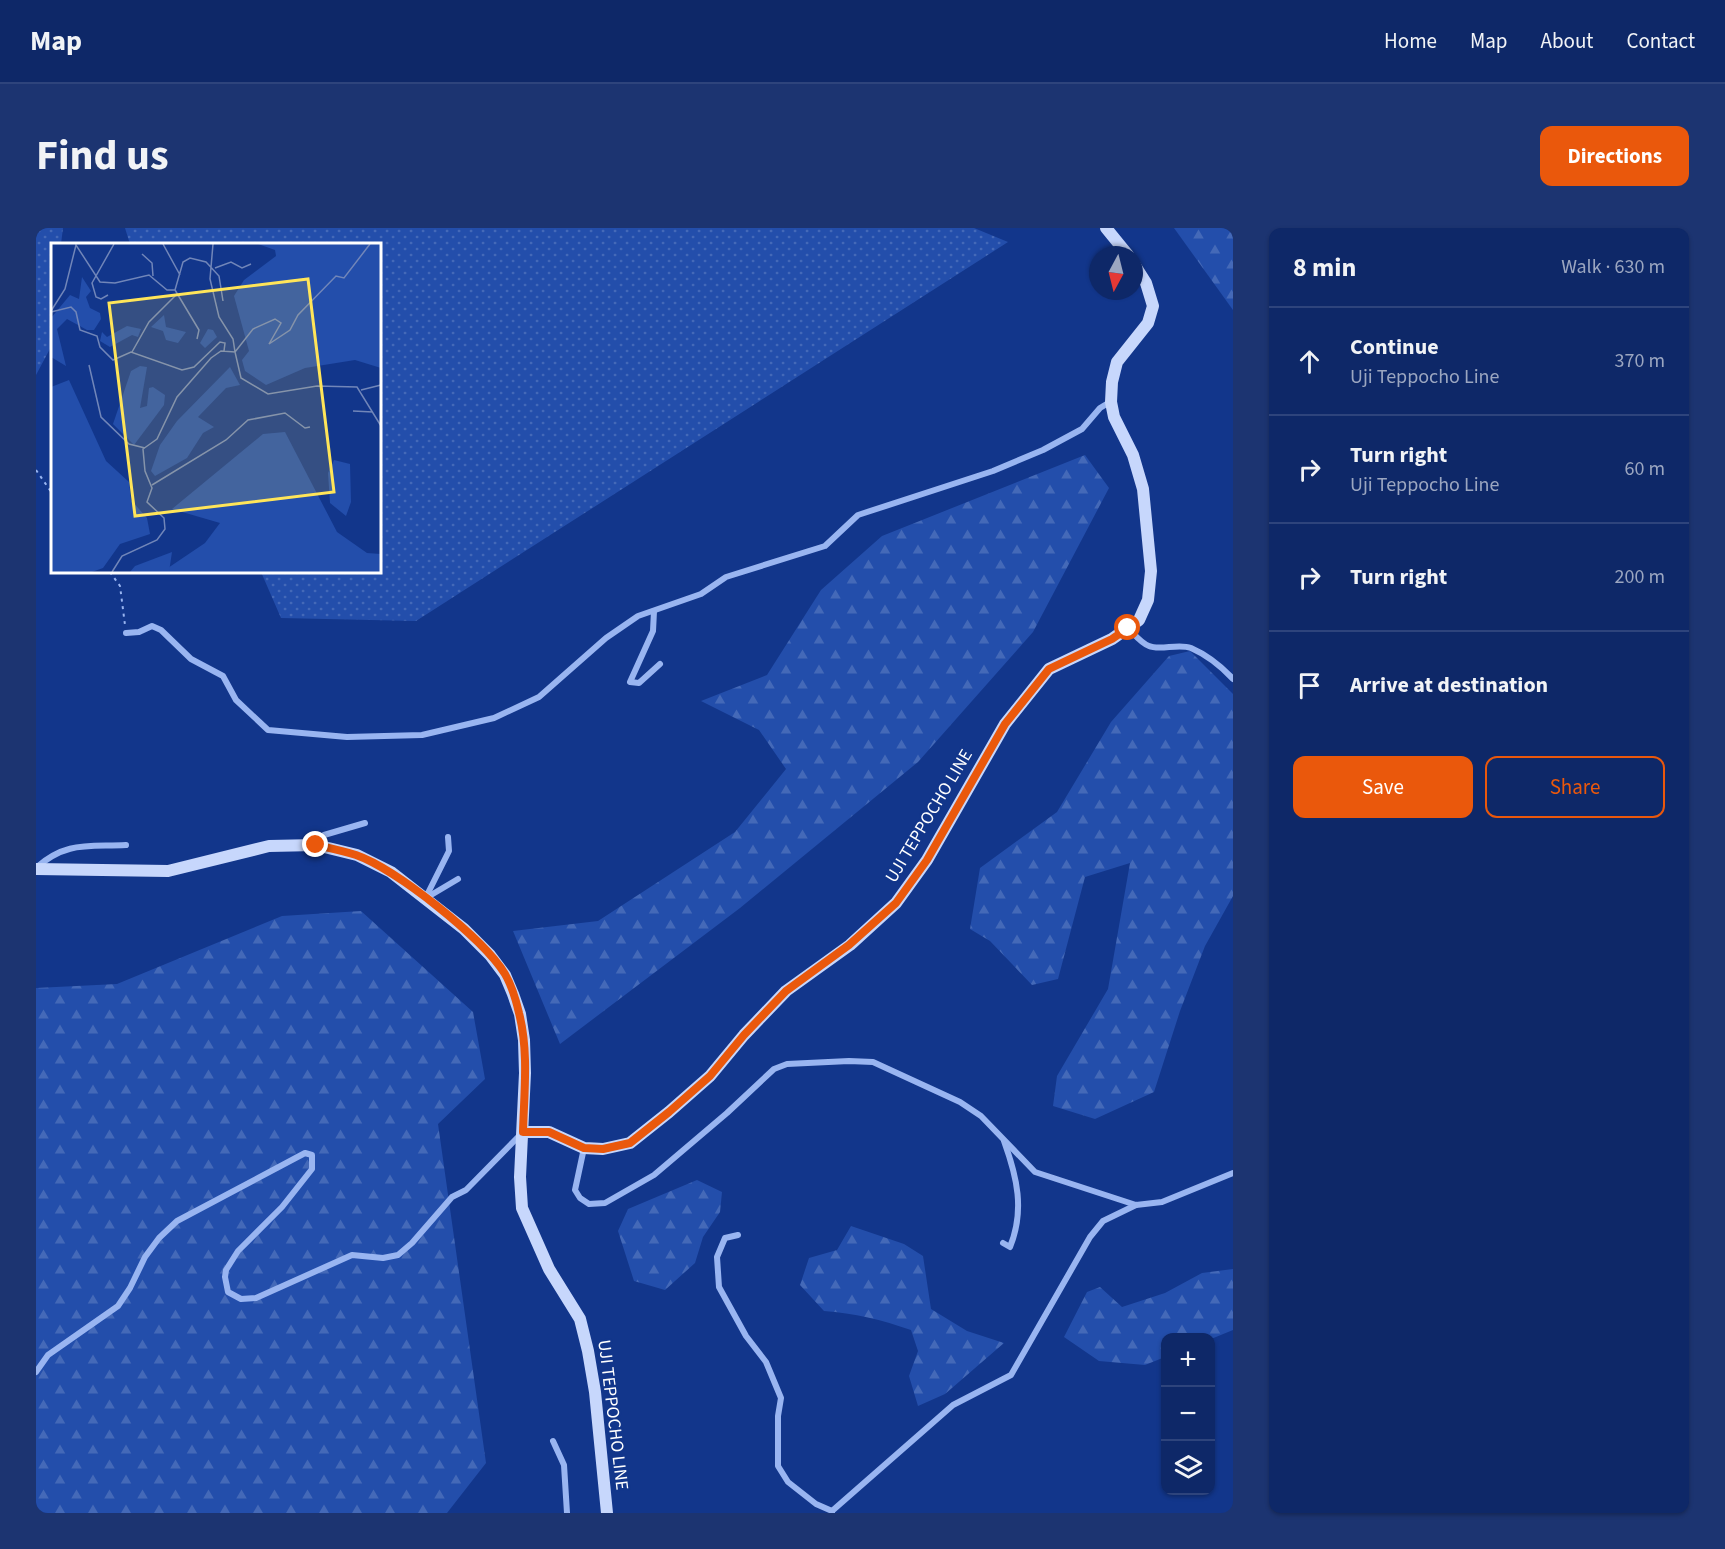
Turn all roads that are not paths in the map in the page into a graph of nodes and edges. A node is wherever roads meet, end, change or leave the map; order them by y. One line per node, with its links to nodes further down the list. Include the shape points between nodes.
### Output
1 (1106, 228): 2 (main road)
2 (1121, 246)
3 (1143, 278): 4 (main road, UJI TEPPOCHO LINE, via 1153,306 1148,323 1117,362)
4 (1111, 402): 5 (street, via 1100,408 1082,429 1043,450 993,471 858,515 825,546 726,577 701,594); 6 (main road, UJI TEPPOCHO LINE, via 1143,489 1151,571 1148,600 1139,620)
5 (654, 611): 7 (street, via 638,616 606,638 539,697 494,718 422,735 347,737 268,730 236,700 223,676 191,658 161,630 152,626); 8 (street, via 653,631 630,682 639,683)
6 (1128, 628): 9 (street, via 1151,647 1190,648 1220,665); 19 (main road, UJI TEPPOCHO LINE, via 1049,669 1005,724 927,860 896,903 849,945 786,991 710,1076 630,1143 603,1149)
7 (126, 633)
8 (660, 664)
9 (1233, 679)
10 (365, 823): 13 (street, via 324,835)
11 (448, 837): 16 (street, via 449,851)
12 (126, 845): 14 (street, via 66,848)
13 (310, 845): 14 (main road, via 269,846 168,871); 16 (main road, via 357,855 392,872)
14 (36, 869)
15 (458, 879): 16 (street)
16 (425, 898): 17 (main road, via 490,955 513,994 524,1040)
17 (523, 1132): 19 (main road, UJI TEPPOCHO LINE, via 549,1132); 25 (street, via 466,1190 452,1197 398,1255 352,1255 256,1298 241,1299 228,1292 226,1270 238,1251 282,1207 312,1169 312,1155 304,1153 288,1160 177,1221 152,1248 118,1306 48,1355); 29 (main road, UJI TEPPOCHO LINE, via 522,1208 549,1269 580,1319 595,1392)
18 (1003, 1138): 19 (street, via 960,1102 873,1062 849,1061 787,1064 774,1069 654,1175 605,1203 590,1204 574,1190); 22 (street, via 1035,1172); 24 (street, via 1017,1180 1018,1208 1017,1230 1010,1247)
19 (584, 1148)
20 (1233, 1168): 21 (street)
21 (1229, 1174): 22 (street, via 1162,1202)
22 (1136, 1205): 27 (street, via 1103,1221 1090,1237 1011,1375 953,1405)
23 (738, 1234): 27 (street, via 725,1238 717,1257 719,1287 746,1336 766,1362 781,1398 778,1466 788,1482)
24 (1003, 1243)
25 (36, 1372)
26 (552, 1441): 28 (street, via 564,1465)
27 (832, 1512)
28 (567, 1513)
29 (607, 1513)

